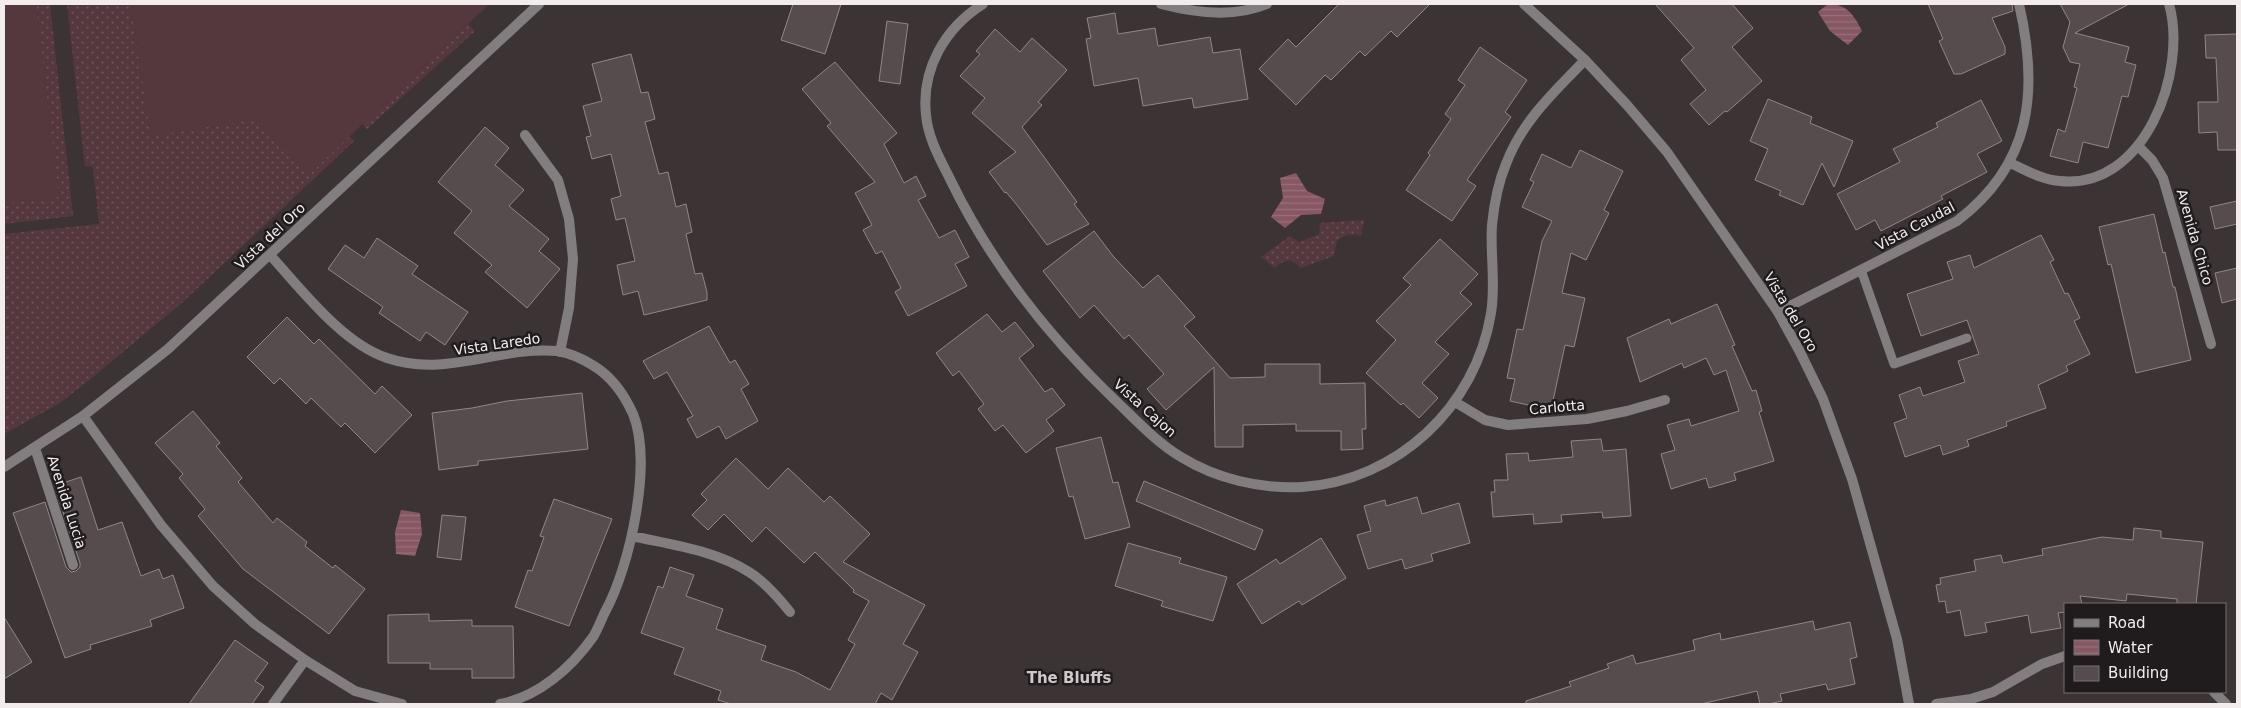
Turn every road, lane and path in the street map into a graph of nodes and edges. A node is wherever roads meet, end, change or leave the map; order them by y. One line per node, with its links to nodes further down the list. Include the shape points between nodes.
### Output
1 (539, 4): 12 (street, Vista del Oro)
2 (983, 4): 19 (street, Vista Cajon, via 951,30 929,71 925,93 926,117 933,145 981,238 1025,303 1076,362 1155,438 1181,457 1209,471 1271,486 1303,486 1365,473 1393,458 1419,440)
3 (1161, 4): 4 (street, via 1206,12 1231,12)
4 (1266, 4)
5 (1524, 4): 8 (street, Vista del Oro)
6 (2019, 4): 11 (street, Vista Caudal, via 2028,71 2026,112)
7 (2170, 4): 10 (street, via 2174,37 2172,65 2163,101 2152,126)
8 (1585, 60): 14 (street, Vista del Oro, via 1667,152); 19 (street, Vista Cajon, via 1536,111 1519,135 1505,164 1496,195 1492,228 1494,281 1491,314 1484,345)
9 (526, 135): 17 (street, via 558,180 569,219 573,259)
10 (2138, 146): 11 (street, via 2118,164 2080,180 2061,182 2042,178); 16 (street, Avenida Chico, via 2163,178)
11 (2010, 163): 13 (street, Vista Caudal, via 1992,189 1957,221)
12 (270, 256): 17 (street, Vista Laredo, via 344,334 386,358 414,365 442,366 534,350); 20 (street, Vista del Oro, via 168,349)
13 (1861, 270): 14 (street, Vista Caudal); 15 (lane, via 1894,364)
14 (1778, 312): 32 (street, Vista del Oro, via 1823,399 1852,479 1897,639)
15 (1967, 338)
16 (2211, 344)
17 (560, 352): 23 (street, Vista Laredo, via 584,360 605,374 622,393 633,415 638,435 640,472)
18 (1665, 400): 19 (street, Carlotta, via 1587,419 1508,425 1485,420)
19 (1455, 402)
20 (83, 416): 21 (street, Vista del Oro); 27 (street, via 188,559 255,624)
21 (35, 448): 22 (street, Vista del Oro); 24 (street, Avenida Lucia)
22 (4, 467)
23 (632, 536): 25 (street, via 721,557 769,587); 31 (street, Vista Laredo, via 610,604 589,642 571,664 545,685)
24 (73, 565)
25 (790, 612)
26 (2064, 656): 33 (street, via 2042,664 1994,692)
27 (304, 660): 29 (street); 30 (street, via 355,692)
28 (2215, 693): 34 (street)
29 (273, 704)
30 (402, 704)
31 (500, 704)
32 (1909, 704)
33 (1936, 704)
34 (2226, 704)

